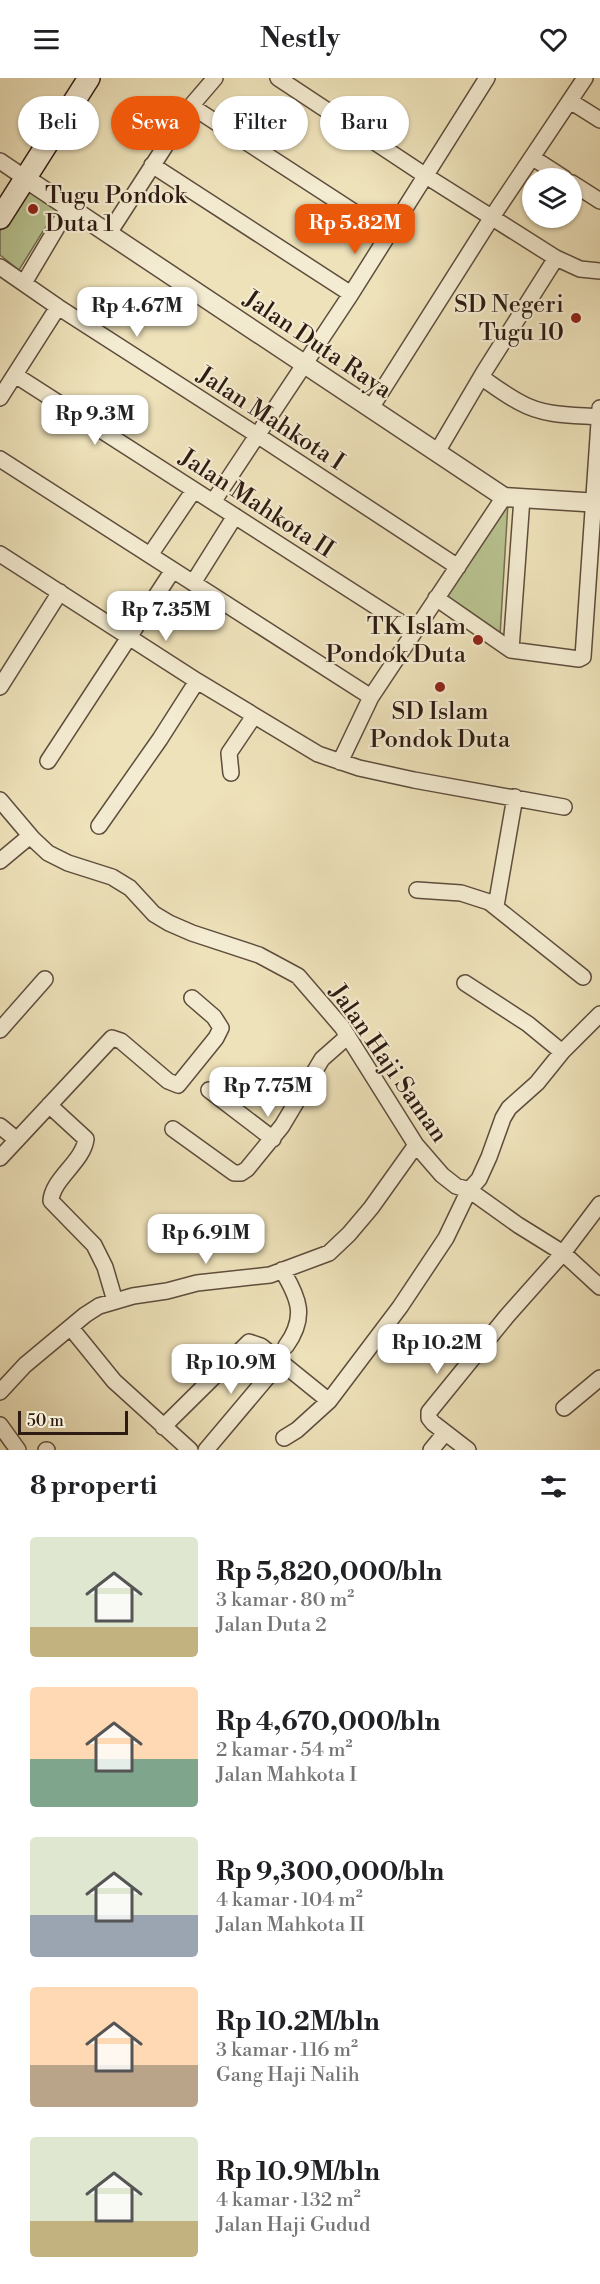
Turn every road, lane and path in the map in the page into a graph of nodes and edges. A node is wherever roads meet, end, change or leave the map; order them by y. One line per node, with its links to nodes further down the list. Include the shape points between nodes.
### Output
1 (89, 78): 16 (main road)
2 (215, 78): 6 (street)
3 (278, 78): 15 (street)
4 (487, 78): 15 (street)
5 (585, 78): 7 (street)
6 (200, 96)
7 (570, 101): 9 (street); 11 (street)
8 (200, 112): 23 (street)
9 (600, 120)
10 (162, 150): 13 (street)
11 (533, 158): 14 (street); 20 (street)
12 (0, 161): 16 (street)
13 (152, 165): 22 (street); 28 (street)
14 (548, 168)
15 (426, 176): 20 (street); 23 (street)
16 (25, 178): 19 (street, Jalan Duta Raya); 21 (main road)
17 (582, 189): 18 (street)
18 (600, 201)
19 (69, 207): 22 (street, Jalan Duta Raya); 27 (street)
20 (492, 217): 24 (street); 34 (street)
21 (0, 218)
22 (109, 233): 30 (street, Jalan Duta Raya)
23 (388, 234): 28 (street)
24 (556, 258): 26 (street); 32 (street)
25 (0, 267): 27 (street, Jalan Mahkota I)
26 (600, 271)
27 (24, 283): 29 (street, Jalan Mahkota I)
28 (351, 294): 30 (street)
29 (58, 307): 31 (street); 37 (street, Jalan Mahkota I)
30 (304, 363): 34 (street, Jalan Duta Raya); 37 (street)
31 (15, 375): 33 (street); 40 (street, Jalan Mahkota II)
32 (482, 377): 36 (street, via 534,409); 38 (street)
33 (0, 398)
34 (371, 408): 38 (street, Jalan Duta Raya)
35 (600, 408): 36 (street)
36 (599, 417): 43 (street)
37 (257, 435): 42 (street); 47 (street, Jalan Mahkota I)
38 (437, 452): 41 (street, Jalan Duta Raya)
39 (0, 459): 46 (street)
40 (194, 490): 42 (street, Jalan Mahkota II); 46 (street)
41 (513, 497): 43 (street); 47 (street); 54 (street)
42 (213, 502): 44 (street, Jalan Mahkota II)
43 (597, 503): 54 (street, via 583,657)
44 (235, 516): 49 (street); 52 (street, Jalan Mahkota II)
45 (0, 554): 50 (street)
46 (150, 555): 48 (street)
47 (458, 567): 51 (street)
48 (173, 570): 49 (street); 53 (street)
49 (193, 583): 57 (street)
50 (60, 592): 53 (street); 56 (street)
51 (436, 598): 52 (street); 54 (street)
52 (414, 631): 57 (street)
53 (129, 638): 55 (street); 59 (street)
54 (512, 650)
55 (197, 681): 58 (street); 65 (street)
56 (0, 687)
57 (371, 697): 60 (street)
58 (254, 716): 60 (street, via 318,754); 61 (street, via 229,753)
59 (48, 761)
60 (340, 762): 62 (street, via 414,780)
61 (231, 772)
62 (514, 797): 64 (street); 69 (street)
63 (0, 800): 66 (street, Jalan Haji Saman)
64 (564, 807)
65 (99, 825)
66 (30, 836): 67 (street); 76 (street, Jalan Haji Saman, via 55,857 122,882 169,924 259,955 290,970)
67 (0, 861)
68 (417, 890): 69 (street, via 461,893)
69 (495, 906): 70 (street)
70 (583, 977)
71 (45, 979): 75 (street)
72 (465, 983): 77 (street, via 528,1024)
73 (192, 998): 79 (street, via 221,1028 178,1085 171,1084 122,1041 112,1038)
74 (600, 1014): 77 (street)
75 (0, 1030)
76 (348, 1036): 82 (street, via 322,1059); 84 (street, Jalan Haji Saman)
77 (561, 1052): 86 (street, via 537,1083 509,1108 484,1170)
78 (209, 1090): 82 (street)
79 (49, 1105): 83 (street); 91 (street, via 86,1139 52,1193 51,1201 94,1245)
80 (0, 1125): 83 (street)
81 (172, 1129): 82 (street, via 234,1173 247,1169)
82 (273, 1138)
83 (17, 1140): 85 (street)
84 (416, 1145): 86 (street, Jalan Haji Saman, via 442,1175); 89 (street, via 336,1248)
85 (0, 1158)
86 (469, 1190): 88 (street, Jalan Haji Saman); 97 (street, via 446,1238 378,1338)
87 (600, 1204): 88 (street)
88 (563, 1253): 90 (street, Jalan Haji Saman); 101 (street, via 429,1412 429,1418)
89 (282, 1270): 91 (street); 93 (street, via 295,1291 299,1307 297,1328)
90 (600, 1287)
91 (115, 1301): 92 (street, via 99,1306)
92 (71, 1328): 96 (street, via 25,1365); 100 (street, via 114,1381)
93 (286, 1346)
94 (281, 1362): 97 (street); 100 (street, via 249,1342); 105 (street)
95 (600, 1378): 98 (street)
96 (0, 1392)
97 (328, 1401): 102 (street)
98 (564, 1408)
99 (0, 1425): 104 (street)
100 (163, 1427): 103 (street)
101 (445, 1433): 106 (street); 107 (street)
102 (284, 1438)
103 (182, 1448)
104 (18, 1450)
105 (206, 1450)
106 (431, 1450)
107 (468, 1450)

